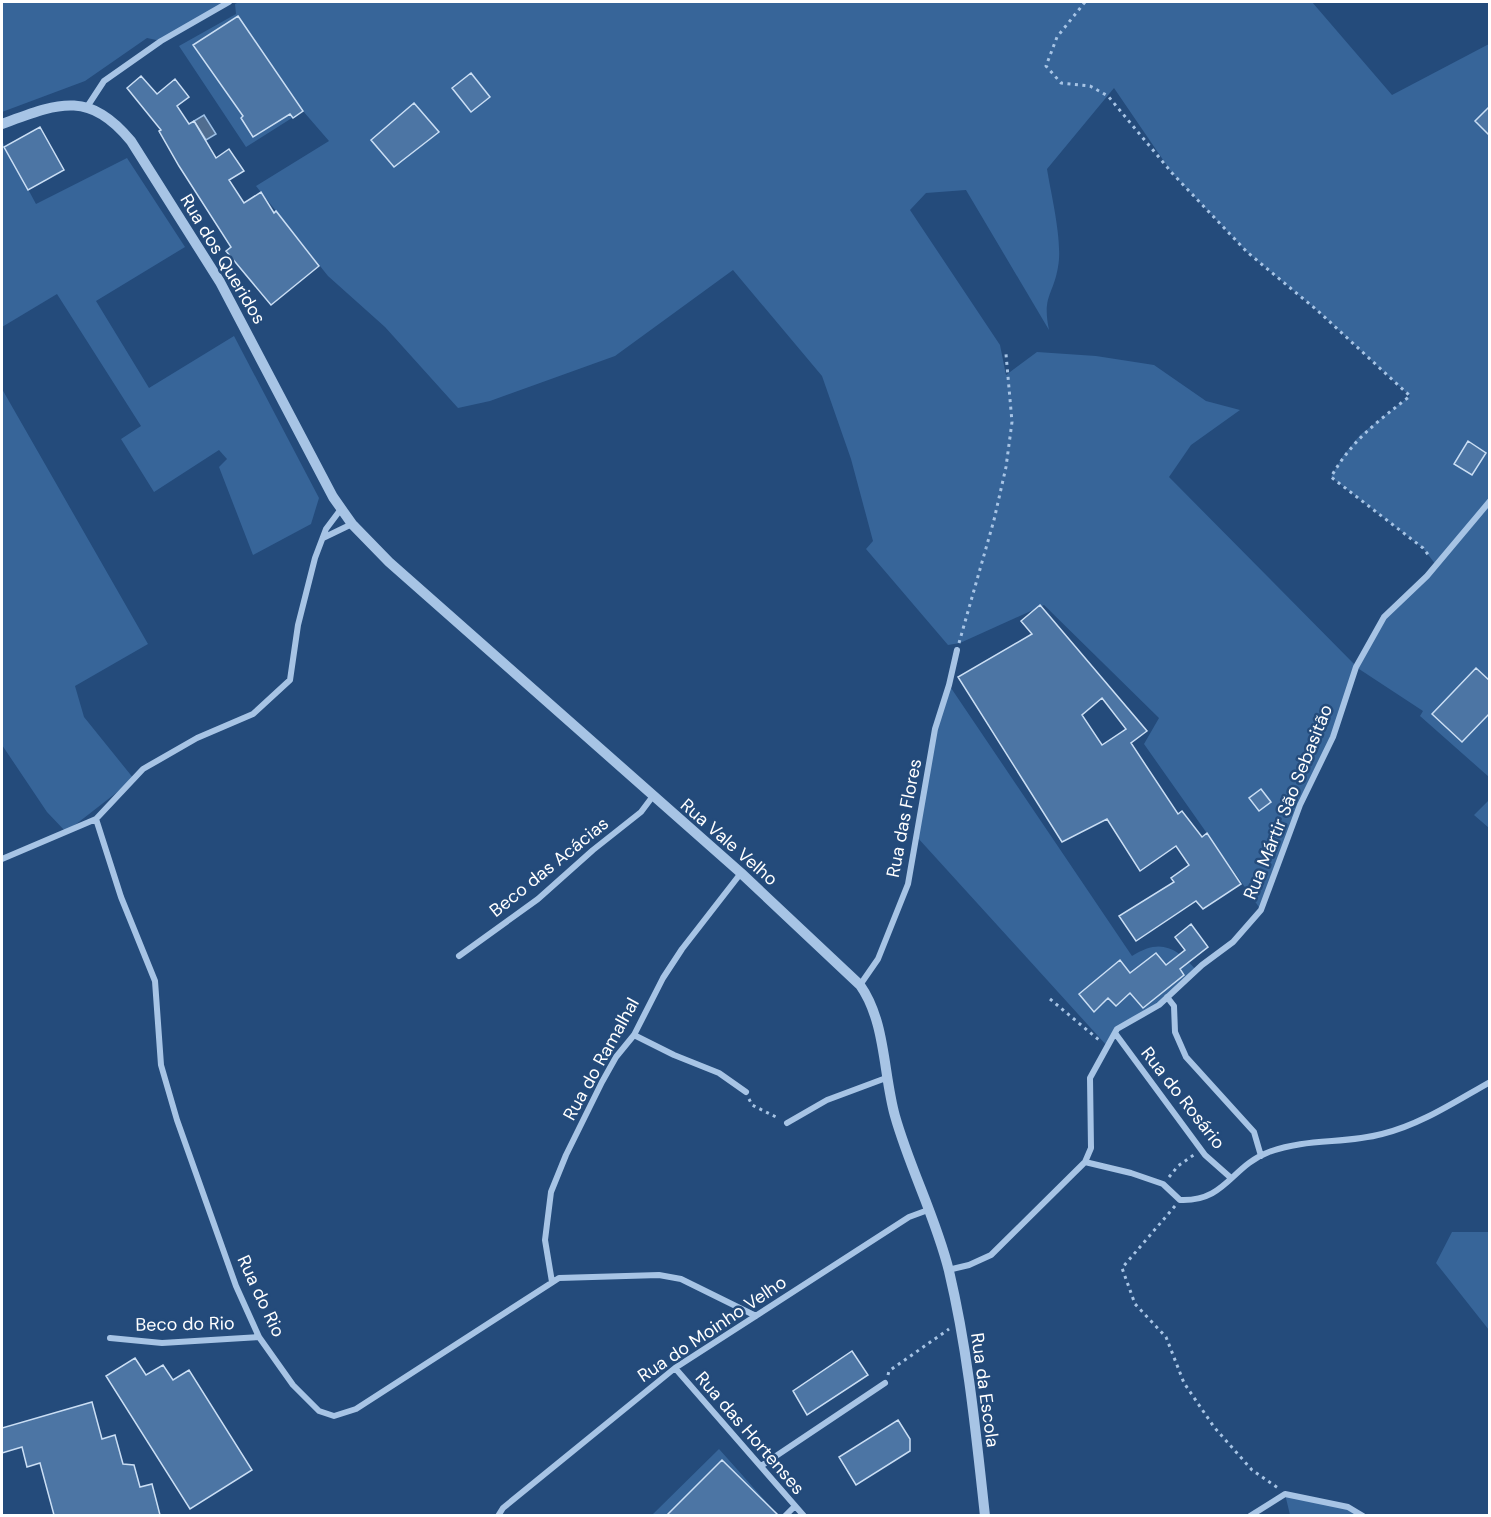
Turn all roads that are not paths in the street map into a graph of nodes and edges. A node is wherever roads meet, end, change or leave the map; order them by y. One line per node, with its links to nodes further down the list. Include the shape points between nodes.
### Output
1 (229, 2): 2 (street, via 161,41 104,81)
2 (87, 107): 3 (street, Rua dos Queridos, via 63,104); 5 (street, Rua dos Queridos, via 117,124 131,141 214,272)
3 (2, 124)
4 (1490, 501): 15 (street, Rua Mártir São Sebasitão, via 1437,565 1384,617 1356,667 1333,738 1300,805 1261,910 1233,942)
5 (341, 509): 6 (street, Rua dos Queridos); 7 (street)
6 (352, 524): 7 (street); 9 (street, Rua Vale Velho, via 389,562)
7 (323, 538): 10 (street, via 298,625 290,680 254,714 196,738 143,769)
8 (957, 650): 14 (street, Rua das Flores, via 935,729 908,884 878,959)
9 (653, 796): 12 (street, Rua Vale Velho); 13 (street, Beco das Acácias, via 641,812 538,899)
10 (96, 819): 11 (street); 29 (street, Rua do Rio, via 121,897 155,981 161,1065 177,1120 236,1286)
11 (2, 859)
12 (741, 873): 14 (street, Rua Vale Velho); 17 (street, Rua do Ramalhal, via 682,949)
13 (459, 956)
14 (860, 985): 18 (street, Rua Vale Velho, via 870,998 877,1019)
15 (1167, 997): 16 (street, Rua Mártir São Sebasitão); 22 (street, via 1174,1006 1175,1032 1186,1057 1254,1132)
16 (1116, 1033): 23 (street, Rua Mártir São Sebasitão, via 1090,1078 1090,1148); 24 (street, Rua do Rosário, via 1201,1149)
17 (634, 1035): 20 (street, via 719,1073); 27 (street, Rua do Ramalhal, via 602,1082 551,1192 545,1240)
18 (886, 1078): 21 (street, via 827,1100); 25 (street, Rua Vale Velho, via 895,1118)
19 (1490, 1082): 22 (street, via 1427,1116 1382,1134 1313,1141)
20 (746, 1092)
21 (787, 1123)
22 (1262, 1156): 24 (street)
23 (1085, 1162): 24 (street, via 1163,1184 1180,1200 1197,1201 1219,1192); 26 (street, via 991,1255)
24 (1232, 1178)
25 (928, 1210): 26 (street, Rua Vale Velho); 28 (street, Rua do Moinho Velho, via 909,1217)
26 (948, 1270): 38 (street, Rua da Escola, via 972,1402)
27 (552, 1282): 28 (street, Rua do Rio, via 559,1278 659,1275 681,1279); 29 (street, Rua do Rio, via 356,1408 334,1416 319,1411 299,1391)
28 (756, 1316): 31 (street, Rua do Moinho Velho)
29 (260, 1337): 30 (street, Beco do Rio, via 162,1342)
30 (110, 1338)
31 (675, 1368): 33 (street, Rua das Hortenses); 35 (street, Rua do Moinho Velho)
32 (885, 1383): 33 (street)
33 (761, 1467): 34 (street, Rua das Hortenses)
34 (794, 1507): 36 (street); 37 (street, Rua das Hortenses)
35 (498, 1515)
36 (785, 1515)
37 (804, 1515)
38 (986, 1515)
39 (1250, 1515): 40 (street, via 1285,1494 1348,1507)
40 (1363, 1515)

